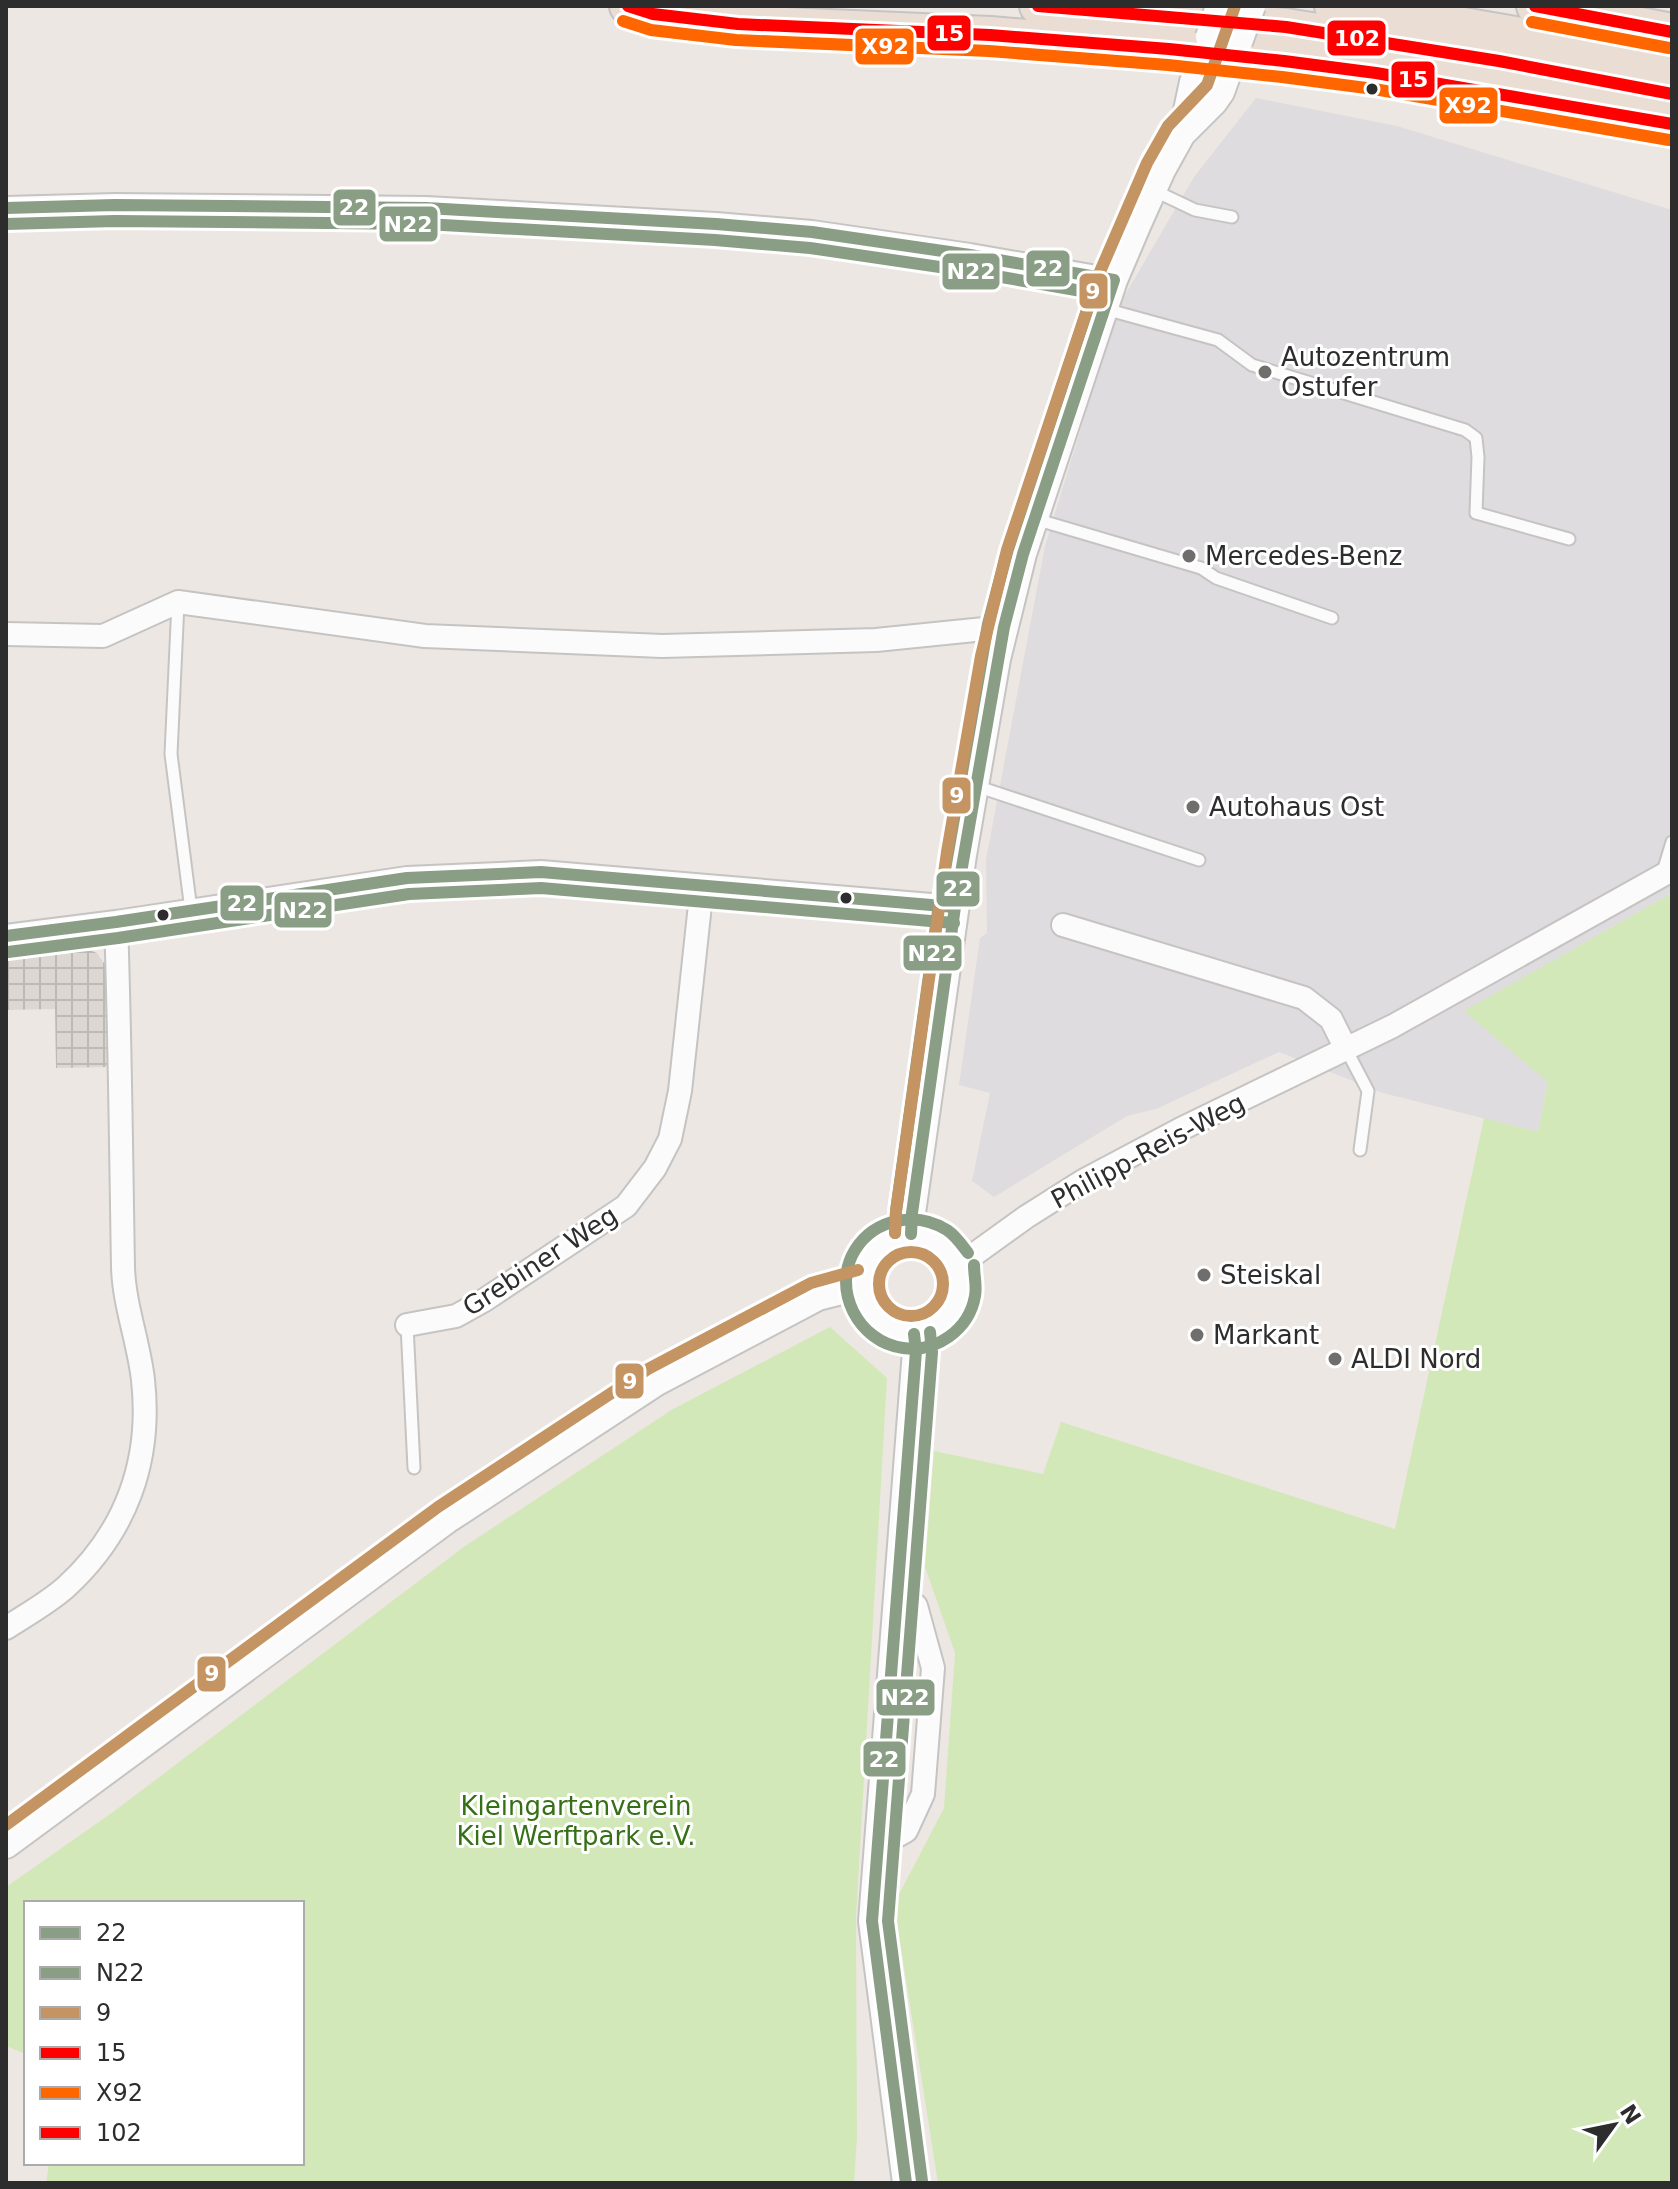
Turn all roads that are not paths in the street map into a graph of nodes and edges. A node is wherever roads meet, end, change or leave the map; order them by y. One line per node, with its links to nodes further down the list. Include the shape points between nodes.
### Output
1 (628, 6): 8 (highway, via 738,24 990,35)
2 (1038, 6): 10 (highway, via 1286,27)
3 (1219, 6): 8 (street, bridge)
4 (1252, 6): 8 (street, bridge)
5 (1333, 6): 9 (highway)
6 (1535, 6): 7 (highway)
7 (1672, 32)
8 (1219, 59): 11 (highway, via 1376,73); 12 (street, via 1191,90); 12 (street, via 1214,102)
9 (1672, 64)
10 (1672, 94)
11 (1672, 124)
12 (1182, 134): 13 (street)
13 (1153, 190): 15 (lane, via 1195,210); 16 (street)
14 (6, 208): 16 (street, via 426,208 716,224 826,234)
15 (1232, 217)
16 (1114, 280): 17 (street)
17 (1105, 309): 18 (street); 19 (lane, via 1218,340 1252,365 1465,430 1476,438 1476,513)
18 (1035, 519): 21 (lane, via 1201,568); 22 (street)
19 (1569, 539)
20 (178, 602): 22 (street, via 425,636 662,646 876,640); 23 (street, via 103,636); 30 (lane, via 171,754)
21 (1332, 618)
22 (1004, 627): 24 (street)
23 (6, 634)
24 (975, 786): 26 (lane); 29 (street)
25 (1672, 842): 27 (lane)
26 (1199, 860)
27 (1667, 873): 34 (street, Philipp-Reis-Weg)
28 (702, 886): 29 (street); 30 (street, via 526,872 407,878); 39 (street, Grebiner Weg, via 680,1091 670,1139 655,1168 626,1206 483,1301 456,1316)
29 (955, 907): 36 (street)
30 (191, 910): 31 (street)
31 (116, 922): 33 (street); 43 (street, via 123,1275 143,1378 146,1420 141,1461 108,1539 64,1589)
32 (1063, 925): 34 (street, via 1304,998 1331,1019)
33 (6, 936)
34 (1346, 1049): 35 (lane, via 1368,1091); 37 (street, Philipp-Reis-Weg, via 1083,1181)
35 (1360, 1150)
36 (911, 1234): 37 (street, via 939,1243); 38 (street, via 891,1238 875,1250)
37 (958, 1266): 40 (street, via 956,1307 939,1326)
38 (862, 1286): 40 (street, via 866,1305 878,1321); 44 (street, via 818,1297 657,1382 447,1520)
39 (407, 1325): 41 (lane)
40 (914, 1334): 42 (street)
41 (414, 1468)
42 (898, 1589): 45 (street); 45 (street, via 916,1606 933,1668 923,1794 906,1831)
43 (6, 1628)
44 (6, 1845)
45 (879, 1846): 46 (street, via 872,1921)
46 (906, 2183)

